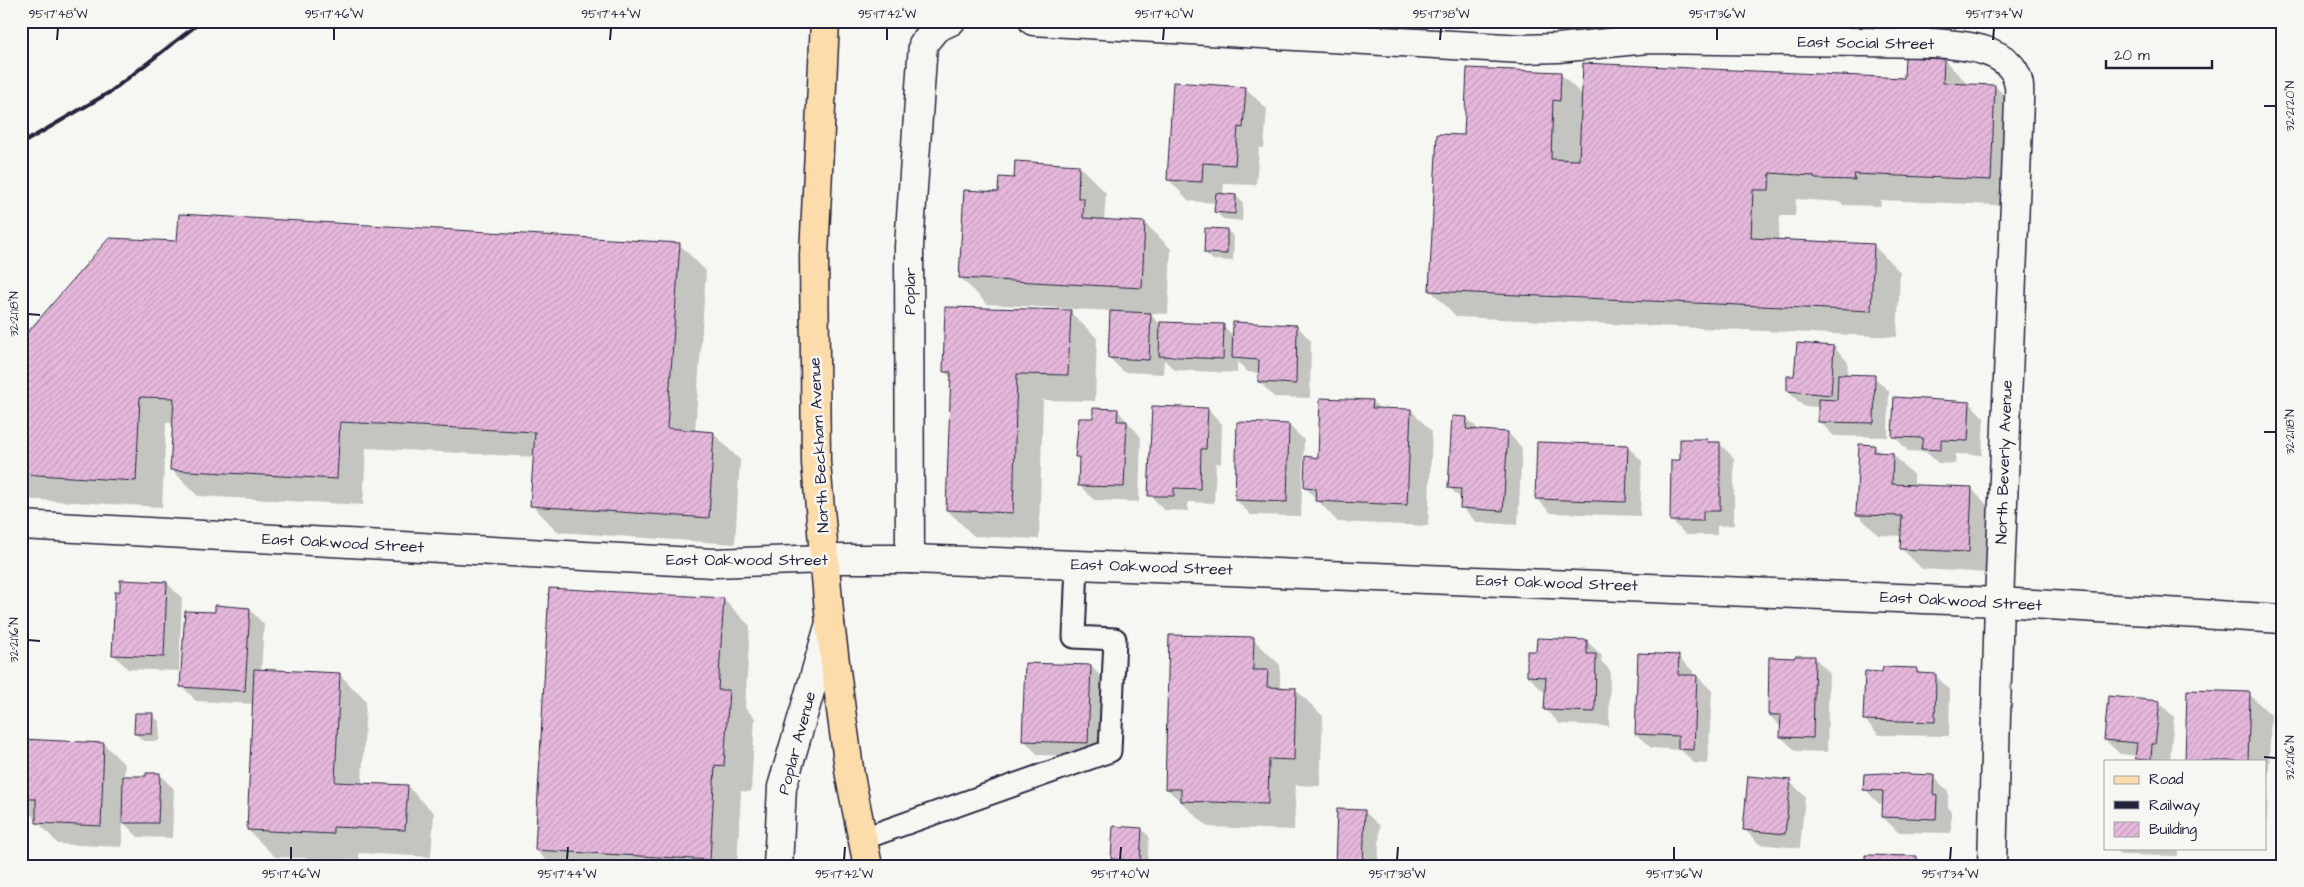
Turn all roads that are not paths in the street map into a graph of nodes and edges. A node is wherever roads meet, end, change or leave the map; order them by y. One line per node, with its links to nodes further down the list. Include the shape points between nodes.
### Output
1 (825, 21): 6 (main road, North Beckham Avenue, via 814,256 816,463)
2 (1033, 21): 4 (street, East Social Street, via 1523,49 1647,39 1961,45 1989,52)
3 (944, 25): 7 (street, Poplar, via 923,44 909,246)
4 (2008, 62): 9 (street, North Beverly Avenue, via 2018,80 2019,101)
5 (21, 525): 6 (street, East Oakwood Street, via 713,563)
6 (825, 559): 7 (street, East Oakwood Street); 11 (main road, North Beckham Avenue)
7 (910, 559): 8 (street, East Oakwood Street)
8 (1077, 565): 9 (street, East Oakwood Street); 12 (lane, via 1074,637 1115,639 1110,751)
9 (1999, 602): 10 (street, East Oakwood Street); 15 (street, North Beverly Avenue)
10 (2283, 619)
11 (830, 623): 12 (main road, North Beckham Avenue, via 850,776); 13 (street, Poplar Avenue, via 782,787)
12 (862, 839): 14 (main road, North Beckham Avenue)
13 (778, 866)
14 (868, 866)
15 (1992, 866)

